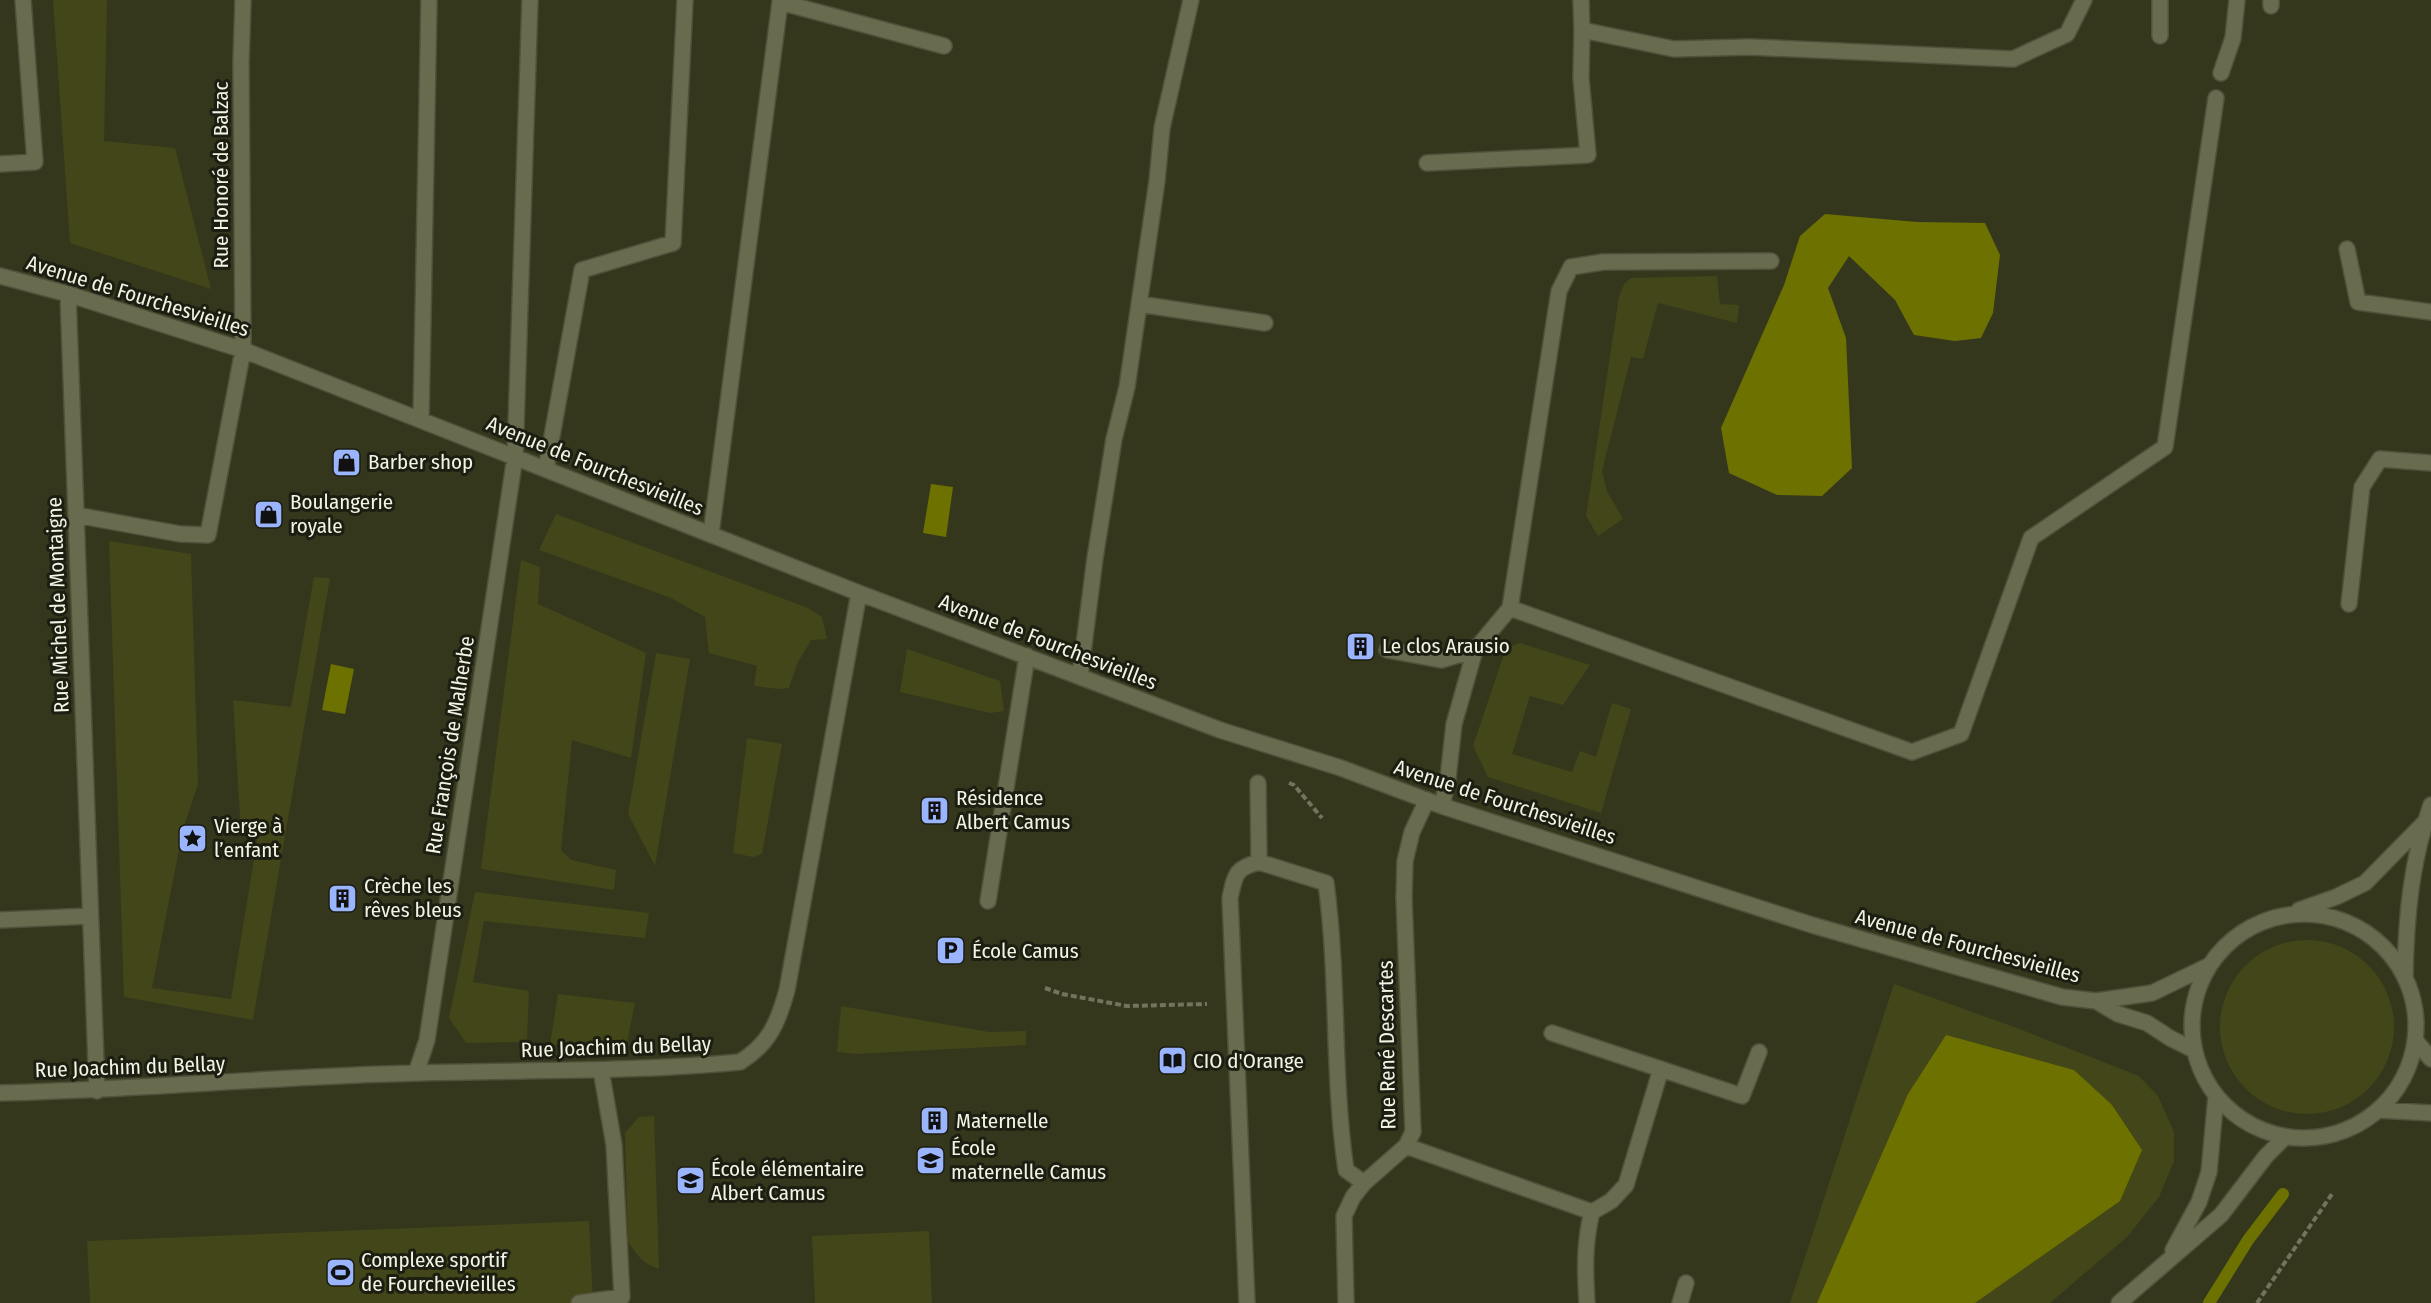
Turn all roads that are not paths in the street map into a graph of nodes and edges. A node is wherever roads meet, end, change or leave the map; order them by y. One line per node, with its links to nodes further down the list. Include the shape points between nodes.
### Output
1 (23, 0): 17 (street, via 35,162)
2 (243, 0): 25 (street, Rue Honoré de Balzac)
3 (429, 0): 26 (street)
4 (530, 0): 27 (street, Rue François de Malherbe)
5 (685, 0): 29 (street, via 673,243 582,270)
6 (1191, 0): 22 (street, via 1162,129)
7 (1581, 0): 11 (street)
8 (2084, 0): 11 (street, via 2067,34 2013,59 1750,47 1674,49)
9 (2160, 0): 12 (street)
10 (2237, 0): 14 (street, via 2233,38)
11 (1582, 30): 16 (street, via 1581,78 1588,155)
12 (2160, 36)
13 (944, 46): 31 (street, via 780,2)
14 (2221, 73)
15 (2216, 98): 34 (street, via 2165,447 2031,538 1961,734 1912,752)
16 (1427, 163)
17 (0, 164)
18 (2347, 249): 23 (street, via 2358,302)
19 (1771, 261): 34 (street, via 1603,262 1570,267 1559,291)
20 (0, 276): 21 (street, Avenue de Fourchesvieilles)
21 (68, 294): 25 (street, Avenue de Fourchesvieilles); 30 (street, Rue Michel de Montaigne)
22 (1139, 304): 24 (street); 38 (street, via 1127,387 1114,439)
23 (2431, 312)
24 (1265, 323)
25 (243, 350): 26 (street, Avenue de Fourchesvieilles); 30 (street, Rue Honoré de Balzac, via 208,535 180,534)
26 (421, 420): 27 (street, Avenue de Fourchesvieilles)
27 (515, 457): 29 (street, Avenue de Fourchesvieilles); 59 (street, Rue François de Malherbe, via 427,1040)
28 (2431, 463): 33 (street, via 2380,459 2362,487)
29 (546, 469): 31 (street, Avenue de Fourchesvieilles)
30 (76, 515): 47 (street, Rue Michel de Montaigne)
31 (711, 534): 32 (street, Avenue de Fourchesvieilles)
32 (859, 593): 37 (street, Avenue de Fourchesvieilles); 58 (street, Rue Joachim du Bellay, via 779,1020 759,1051 740,1062)
33 (2349, 604)
34 (1510, 608): 36 (street)
35 (1387, 650): 36 (street, via 1441,660)
36 (1475, 650): 42 (street, via 1454,724)
37 (1027, 656): 38 (street, Avenue de Fourchesvieilles); 45 (street)
38 (1080, 676): 40 (street, Avenue de Fourchesvieilles, via 1230,733)
39 (1258, 783): 44 (street)
40 (1427, 800): 42 (street, Avenue de Fourchesvieilles); 66 (street, Rue René Descartes, via 1412,832 1405,861 1413,1132)
41 (2431, 805): 43 (street)
42 (1442, 806): 51 (street, Avenue de Fourchesvieilles, via 1812,925 2062,997)
43 (2424, 823): 46 (street, via 2365,883); 50 (street, via 2408,899)
44 (1259, 862): 67 (street, via 1326,883 1334,943 1339,1124 1346,1170); 72 (street, via 1244,866 1234,879 1230,898)
45 (988, 901)
46 (2286, 915): 49 (street, via 2242,932); 50 (street, via 2310,913 2356,926 2385,948)
47 (90, 916): 48 (street); 60 (street, Rue Michel de Montaigne)
48 (0, 920)
49 (2208, 966): 51 (street, Avenue de Fourchesvieilles, via 2152,993); 54 (street, via 2196,993 2192,1021)
50 (2405, 977): 53 (street, via 2413,997)
51 (2096, 1001): 54 (street, Avenue de Fourchesvieilles, via 2118,1014 2147,1023)
52 (1552, 1033): 57 (street)
53 (2415, 1040): 56 (street); 63 (street, via 2409,1066 2396,1090)
54 (2194, 1050): 62 (street, via 2202,1074)
55 (1759, 1052): 57 (street, via 1742,1096)
56 (2431, 1059)
57 (1661, 1069): 68 (street, via 1626,1185 1611,1201)
58 (601, 1070): 59 (street, Rue Joachim du Bellay); 71 (street, via 614,1145 622,1297)
59 (416, 1073): 60 (street, Rue Joachim du Bellay)
60 (97, 1091): 61 (street, Rue Joachim du Bellay)
61 (0, 1093)
62 (2216, 1096): 65 (street, via 2247,1123); 69 (street, via 2209,1172 2186,1230)
63 (2378, 1110): 64 (street); 65 (street, via 2358,1125 2335,1134)
64 (2431, 1113)
65 (2285, 1137): 69 (street, via 2221,1215)
66 (1406, 1146): 67 (street, Rue René Descartes); 68 (street)
67 (1364, 1183): 73 (street, Rue René Descartes, via 1344,1216)
68 (1592, 1212): 74 (street, via 1586,1235)
69 (2165, 1263): 76 (street)
70 (1686, 1283): 75 (street)
71 (579, 1303)
72 (1247, 1303)
73 (1346, 1303)
74 (1587, 1303)
75 (1680, 1303)
76 (2119, 1303)

